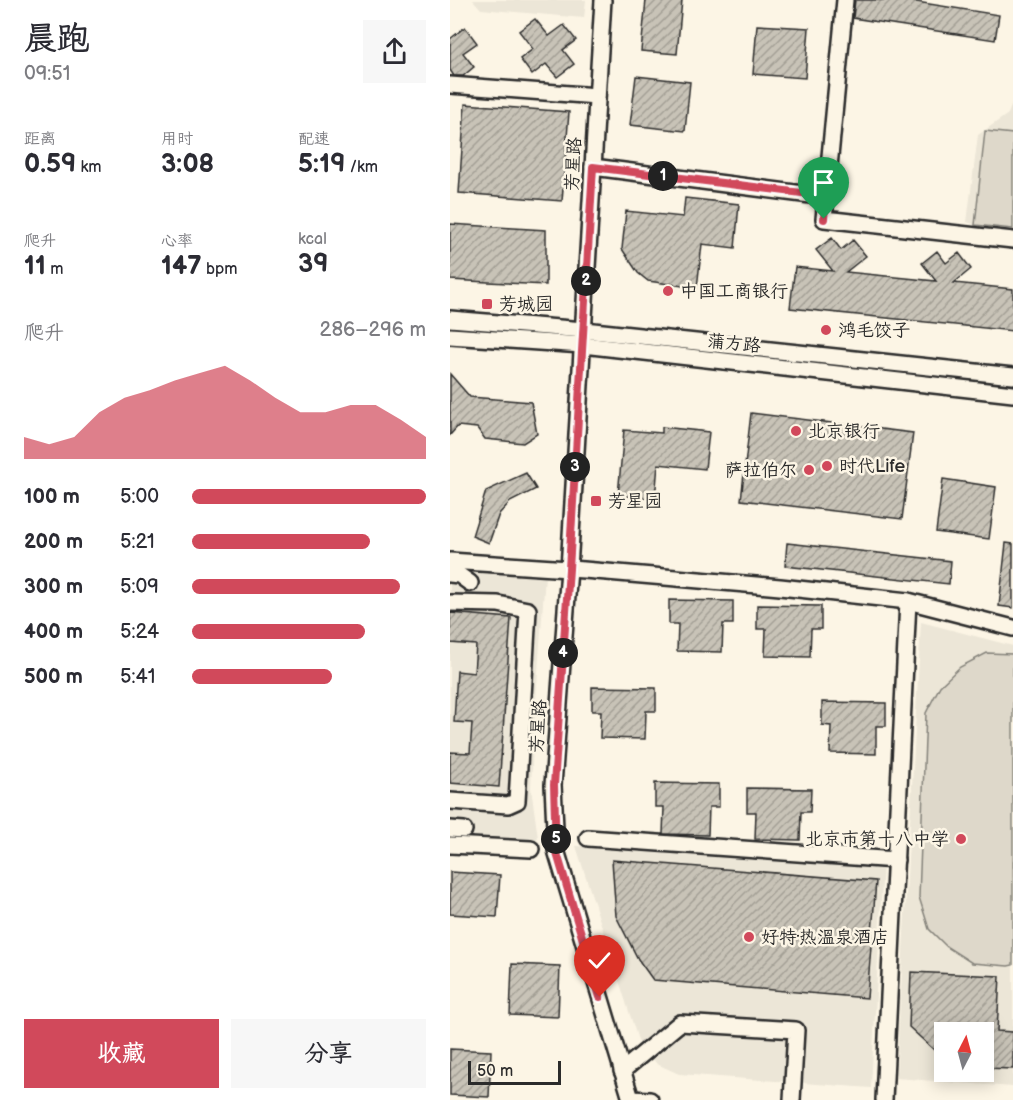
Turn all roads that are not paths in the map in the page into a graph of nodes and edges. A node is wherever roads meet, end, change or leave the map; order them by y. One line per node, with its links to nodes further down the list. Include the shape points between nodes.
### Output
1 (603, 0): 4 (street, 芳星路)
2 (845, 0): 6 (street)
3 (450, 85): 4 (street)
4 (597, 96): 5 (street, 芳星路)
5 (593, 167): 6 (street); 10 (street, 芳星路)
6 (826, 196): 7 (street, via 824,219)
7 (1013, 240)
8 (450, 319): 10 (street, 蒲方路)
9 (450, 336): 10 (street, 蒲方路)
10 (583, 338): 11 (street, 蒲方路); 12 (street, 蒲方路); 14 (street, 芳星路)
11 (1013, 376)
12 (1013, 394)
13 (450, 561): 14 (street)
14 (569, 569): 17 (street); 25 (street, 芳星路, via 554,785 556,850)
15 (450, 574): 16 (street)
16 (470, 583)
17 (908, 601): 19 (street); 24 (street)
18 (450, 603): 20 (street, via 498,604 528,610 517,801 508,805)
19 (1013, 628)
20 (450, 801)
21 (588, 838): 24 (street)
22 (450, 845): 23 (street)
23 (531, 849)
24 (896, 860): 29 (street)
25 (622, 1071): 26 (street, 芳星路); 28 (street, via 680,1023 796,1030)
26 (630, 1099): 27 (street)
27 (650, 1100)
28 (792, 1100)
29 (884, 1100)

